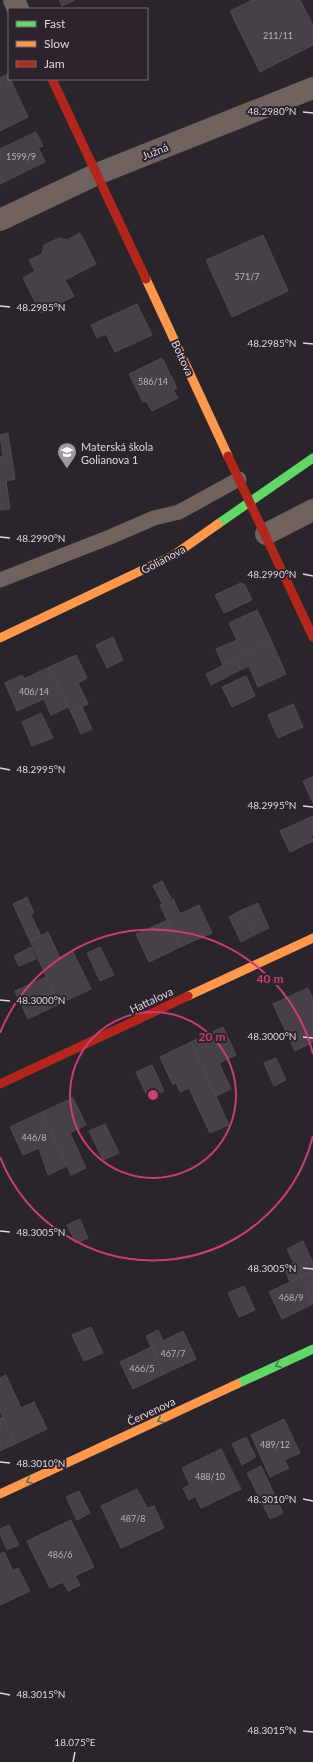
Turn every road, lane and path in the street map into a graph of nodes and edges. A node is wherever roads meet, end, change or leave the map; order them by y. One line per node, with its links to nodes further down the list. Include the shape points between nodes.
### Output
1 (52, 80): 3 (street, Bottova)
2 (313, 88): 3 (street, Južná)
3 (97, 174): 4 (street, Južná); 6 (street, Bottova)
4 (0, 220)
5 (313, 458): 7 (street, Golianova)
6 (239, 479): 7 (street, Bottova); 10 (lane, via 179,512 154,518)
7 (250, 503): 9 (street, Bottova); 12 (street, Golianova, via 174,555)
8 (313, 510): 9 (street)
9 (266, 534): 11 (street, Bottova)
10 (0, 580)
11 (313, 637)
12 (0, 638)
13 (313, 938): 14 (street, Hattalova)
14 (0, 1084)
15 (313, 1349): 16 (street, Červenova, one-way to 16)
16 (0, 1494)

